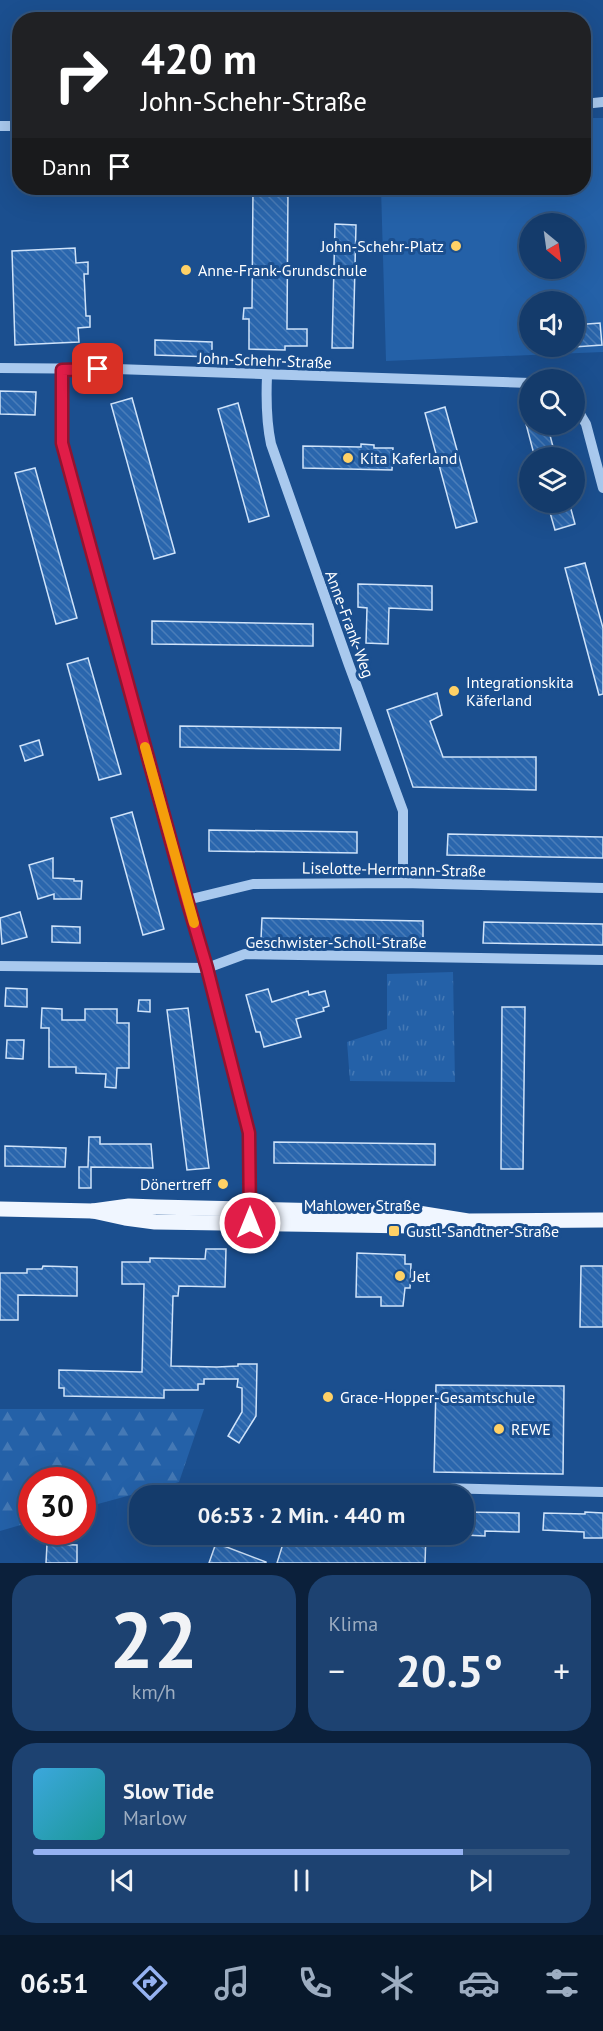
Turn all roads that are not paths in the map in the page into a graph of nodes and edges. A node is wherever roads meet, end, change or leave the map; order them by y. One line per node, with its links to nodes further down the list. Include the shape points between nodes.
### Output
1 (0, 368): 2 (street, John-Schehr-Straße)
2 (62, 370): 3 (street, John-Schehr-Straße); 9 (street, via 62,443)
3 (267, 376): 4 (street, John-Schehr-Straße); 7 (street, Anne-Frank-Weg, via 271,444 403,811)
4 (519, 383)
5 (585, 422): 6 (street)
6 (603, 488)
7 (403, 883): 8 (street, Liselotte-Herrmann-Straße); 9 (street, Liselotte-Herrmann-Straße, via 253,884)
8 (603, 888)
9 (187, 900): 12 (street)
10 (603, 960): 12 (street, Geschwister-Scholl-Straße, via 245,954)
11 (0, 966): 12 (street, Geschwister-Scholl-Straße)
12 (207, 968): 14 (street, via 249,1133)
13 (0, 1209): 14 (main road, Mahlower Straße, via 93,1211 155,1221)
14 (250, 1216): 15 (main road, Mahlower Straße, via 412,1226 452,1220)
15 (603, 1220)
16 (474, 1489): 17 (street)
17 (603, 1492)

